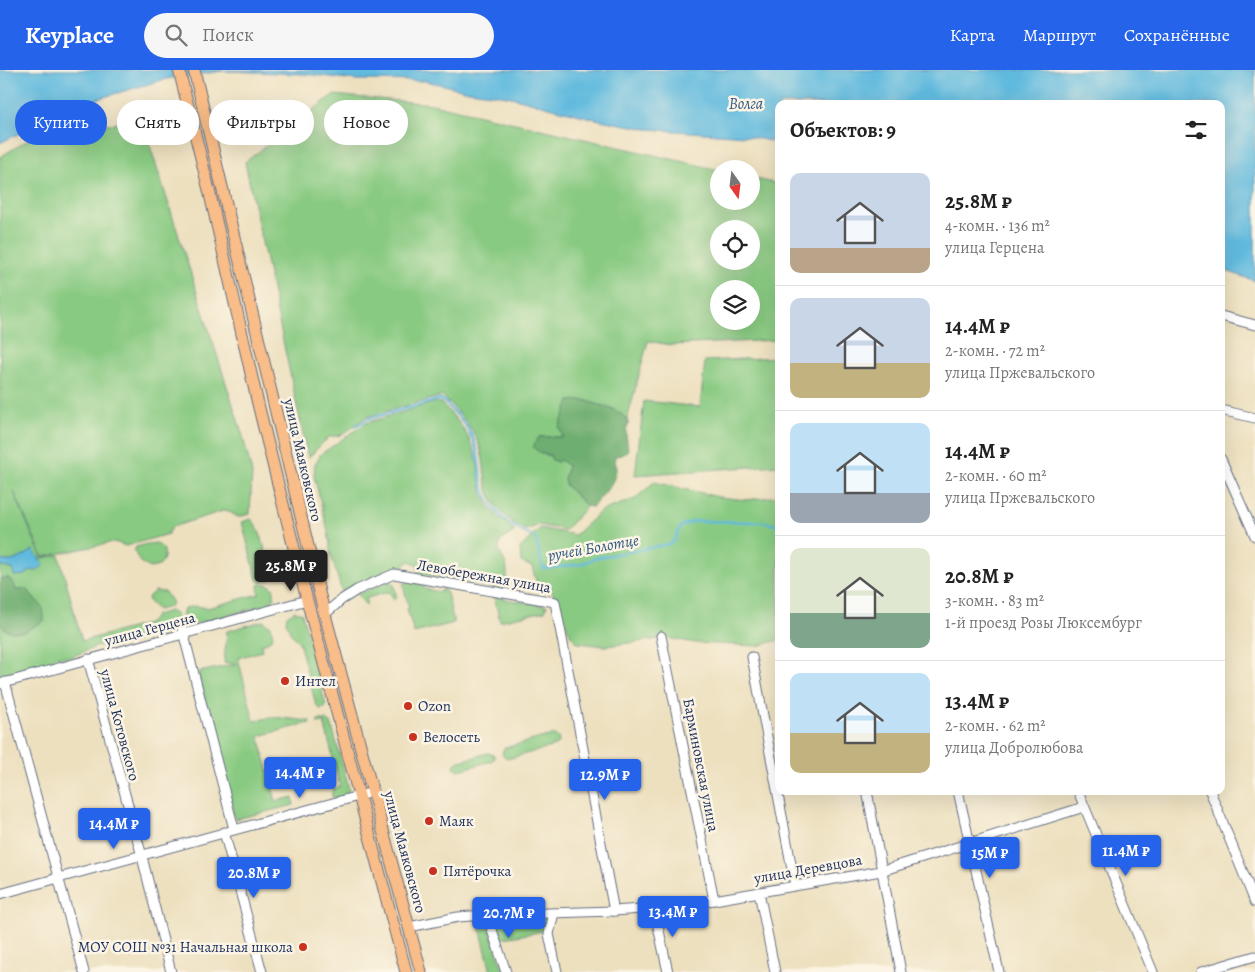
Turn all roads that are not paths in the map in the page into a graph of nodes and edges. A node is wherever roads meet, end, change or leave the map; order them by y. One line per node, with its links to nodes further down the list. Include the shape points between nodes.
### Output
1 (179, 70): 9 (main road, улица Маяковского)
2 (194, 70): 10 (main road, улица Маяковского)
3 (1225, 317): 4 (street)
4 (1255, 325)
5 (1225, 411): 6 (street)
6 (1255, 418)
7 (1225, 468): 8 (street)
8 (1255, 536)
9 (307, 600): 12 (street, улица Герцена); 24 (main road, улица Маяковского)
10 (325, 614): 18 (main road, улица Маяковского); 38 (street, Левобережная улица, via 357,590 394,574 555,602)
11 (181, 624): 12 (street)
12 (184, 635): 15 (street, улица Герцена); 26 (street)
13 (661, 636): 35 (street, Барминовская улица)
14 (752, 657): 17 (street)
15 (88, 659): 16 (street, улица Герцена); 29 (street, улица Котовского)
16 (2, 683): 31 (street)
17 (775, 779)
18 (373, 792): 24 (street); 41 (main road, улица Маяковского)
19 (778, 795): 32 (street)
20 (867, 795): 30 (street)
21 (959, 795): 28 (street)
22 (1080, 795): 25 (street)
23 (1212, 795): 36 (street)
24 (358, 796): 26 (street); 46 (main road, улица Маяковского)
25 (1084, 807): 28 (street, улица Деревцова); 54 (street)
26 (234, 829): 27 (street)
27 (224, 832): 29 (street); 45 (street)
28 (970, 843): 30 (street, улица Деревцова); 53 (street)
29 (141, 855): 31 (street); 44 (street, улица Котовского)
30 (881, 871): 32 (street, улица Деревцова); 52 (street)
31 (58, 878): 34 (street); 43 (street)
32 (795, 885): 33 (street, улица Деревцова)
33 (759, 892): 35 (street, улица Деревцова); 51 (street)
34 (0, 894)
35 (714, 900): 37 (street, улица Деревцова)
36 (1255, 902)
37 (654, 908): 38 (street, улица Деревцова); 50 (street)
38 (614, 911): 39 (street, улица Деревцова)
39 (554, 913): 40 (street, улица Деревцова); 49 (street, via 549,934)
40 (487, 915): 41 (street, улица Деревцова); 48 (street)
41 (409, 927): 47 (main road, улица Маяковского)
42 (1255, 956): 55 (street)
43 (84, 972)
44 (171, 972)
45 (262, 972)
46 (406, 972)
47 (422, 972)
48 (506, 972)
49 (558, 972)
50 (668, 972)
51 (776, 972)
52 (901, 972)
53 (999, 972)
54 (1153, 972)
55 (1201, 972)

